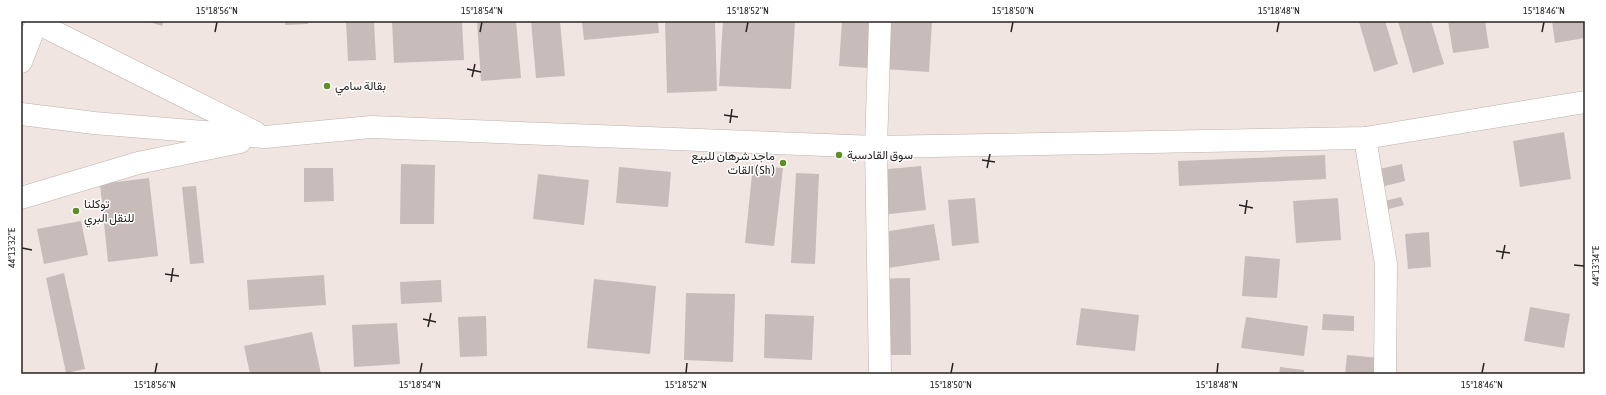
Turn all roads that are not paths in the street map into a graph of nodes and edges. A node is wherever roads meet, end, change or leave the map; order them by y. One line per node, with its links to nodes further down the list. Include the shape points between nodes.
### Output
1 (880, 21): 8 (street)
2 (37, 22): 3 (street); 6 (street)
3 (21, 62)
4 (1585, 102): 7 (street)
5 (21, 114): 6 (street, via 94,123)
6 (265, 137): 8 (street, via 371,127); 9 (street, via 138,163)
7 (1365, 138): 8 (street); 11 (street, via 1386,264)
8 (876, 147): 10 (street)
9 (21, 198)
10 (880, 374)
11 (1385, 374)

